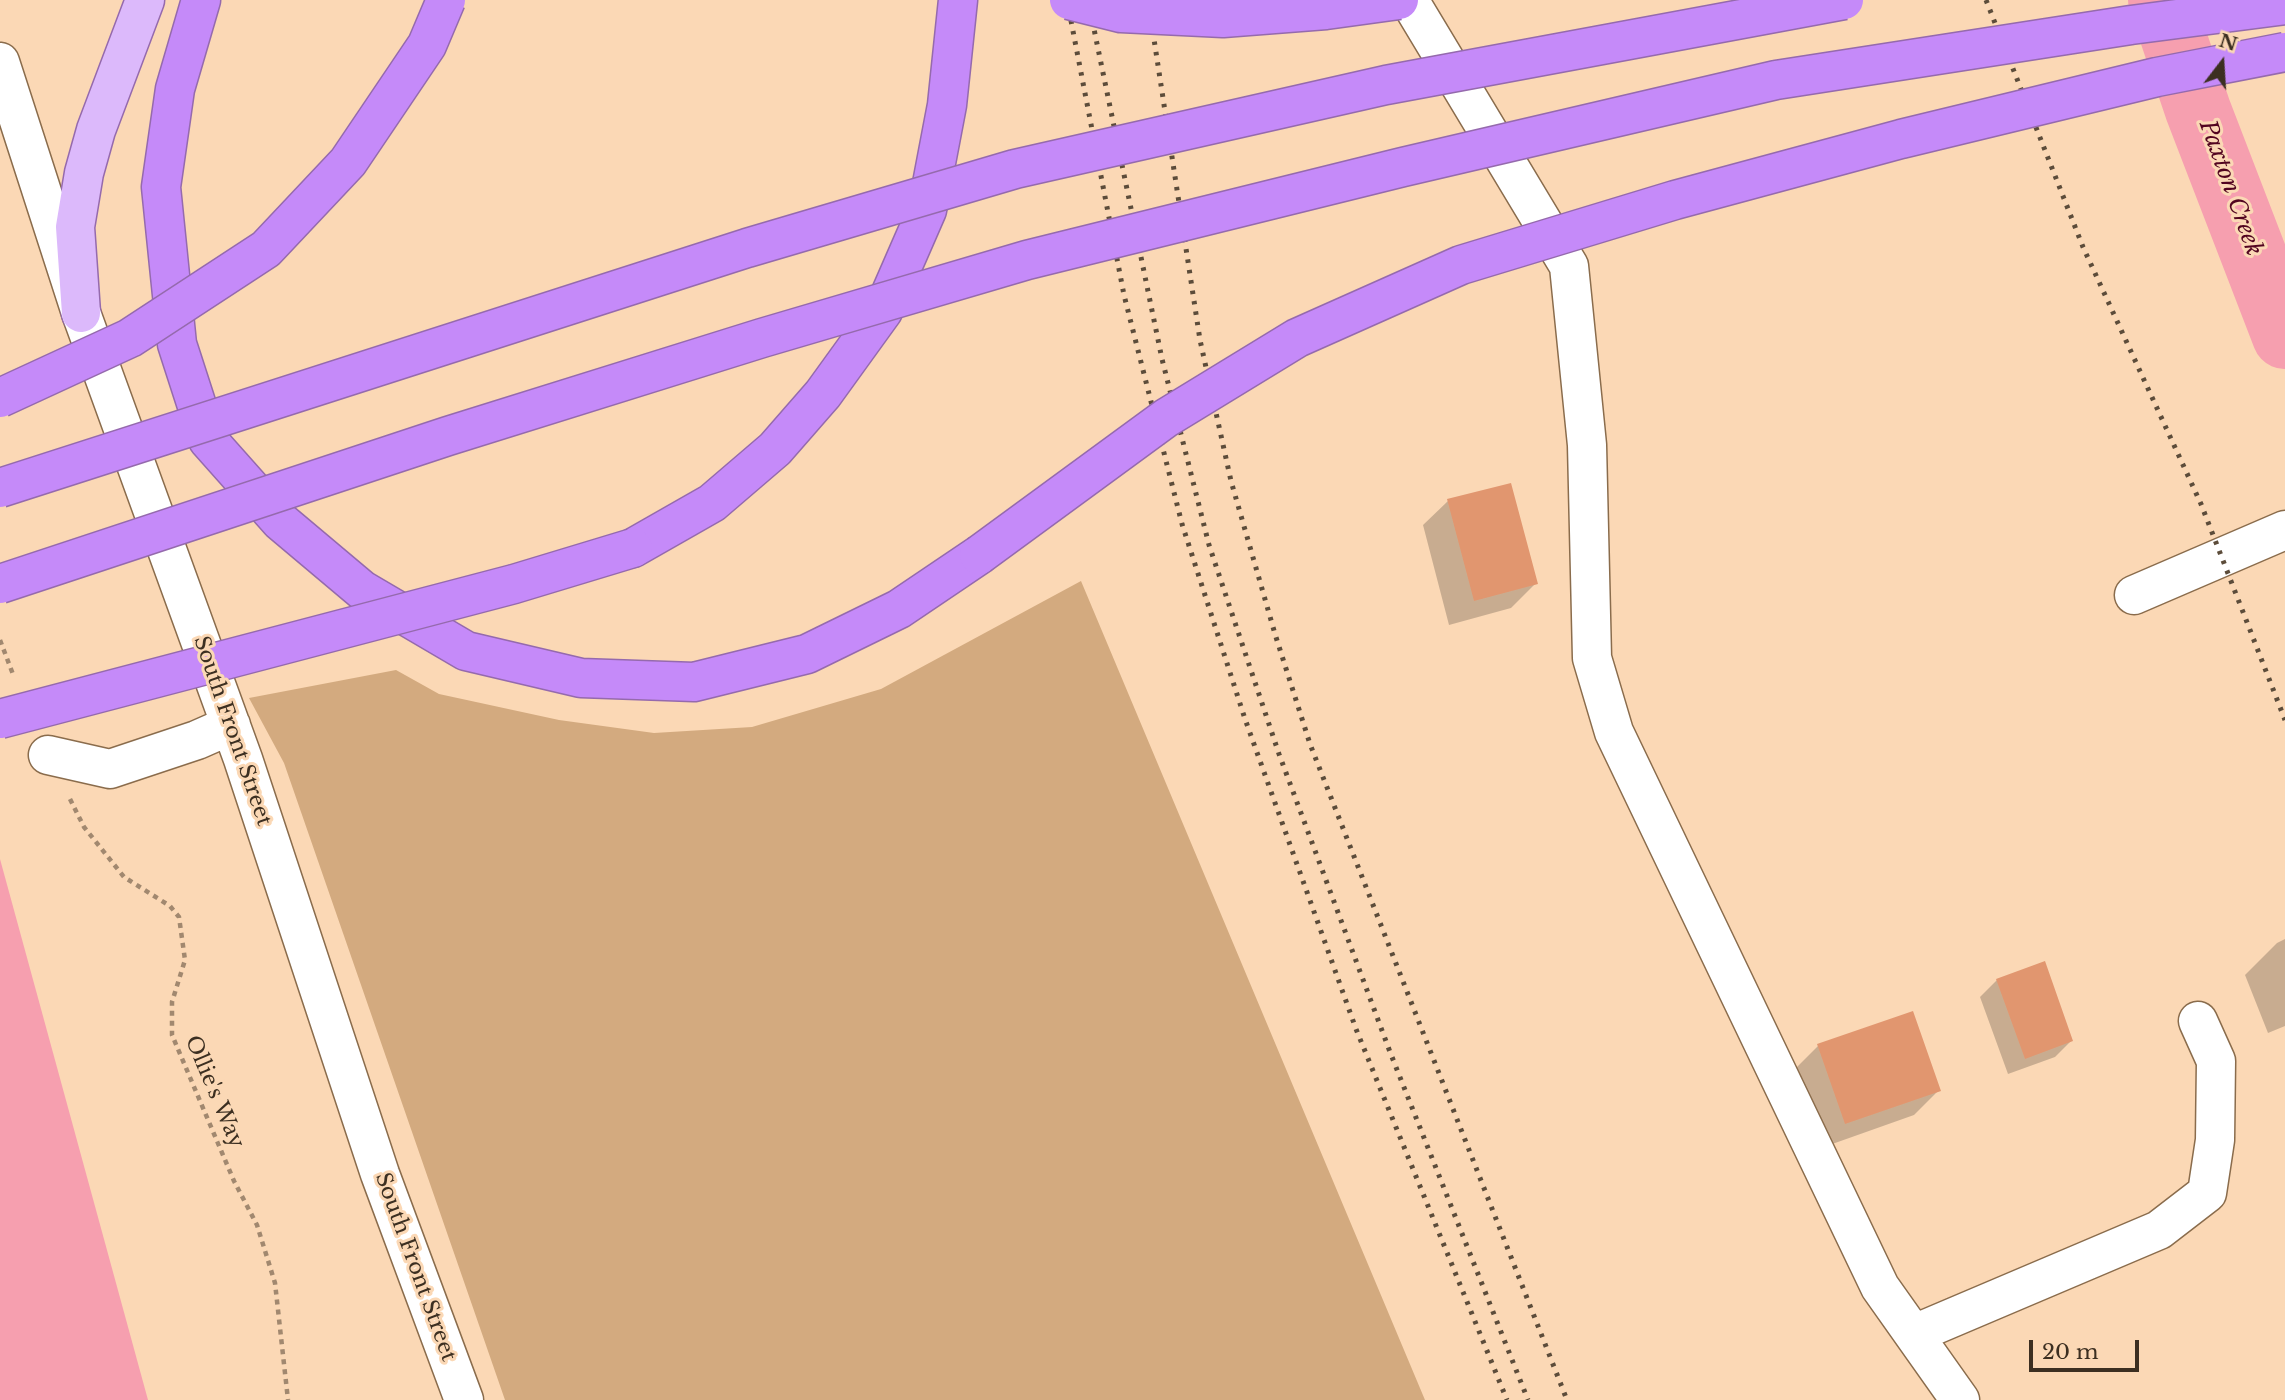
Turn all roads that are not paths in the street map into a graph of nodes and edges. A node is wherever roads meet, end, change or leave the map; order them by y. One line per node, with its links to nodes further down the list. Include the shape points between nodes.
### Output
1 (145, 0): 12 (main road, via 96,130 82,184 75,227)
2 (201, 0): 10 (highway, bridge, via 175,89 161,187 177,344 208,440 280,521 362,590 466,651 581,678 694,682 807,654 899,609 1166,418 1297,338 1461,265 1675,200 1901,139)
3 (446, 0): 13 (highway, bridge, via 427,45 348,162 267,249 130,338)
4 (958, 0): 18 (highway, bridge, via 947,105 927,210 883,311 823,394 775,449 712,503 632,548 514,584)
5 (1069, 0): 6 (highway, bridge, via 1121,13 1223,18)
6 (1399, 0)
7 (1409, 0): 22 (street, via 1569,266 1587,445 1592,658 1614,732 1880,1287)
8 (1844, 0): 14 (highway, bridge, via 1386,85 1015,169 747,248)
9 (2285, 5): 16 (highway, bridge, via 1776,80 1027,260 448,436)
10 (2285, 51)
11 (0, 62): 12 (street, South Front Street)
12 (81, 313): 19 (street, South Front Street)
13 (0, 398)
14 (0, 488)
15 (2285, 530): 17 (street)
16 (0, 584)
17 (2134, 596)
18 (0, 719)
19 (231, 725): 20 (street, via 110,769); 23 (street, South Front Street, via 380,1174)
20 (48, 755)
21 (2198, 1021): 22 (street, via 2216,1061 2215,1140 2207,1193 2159,1230)
22 (1914, 1334): 24 (street)
23 (464, 1400)
24 (1960, 1400)

